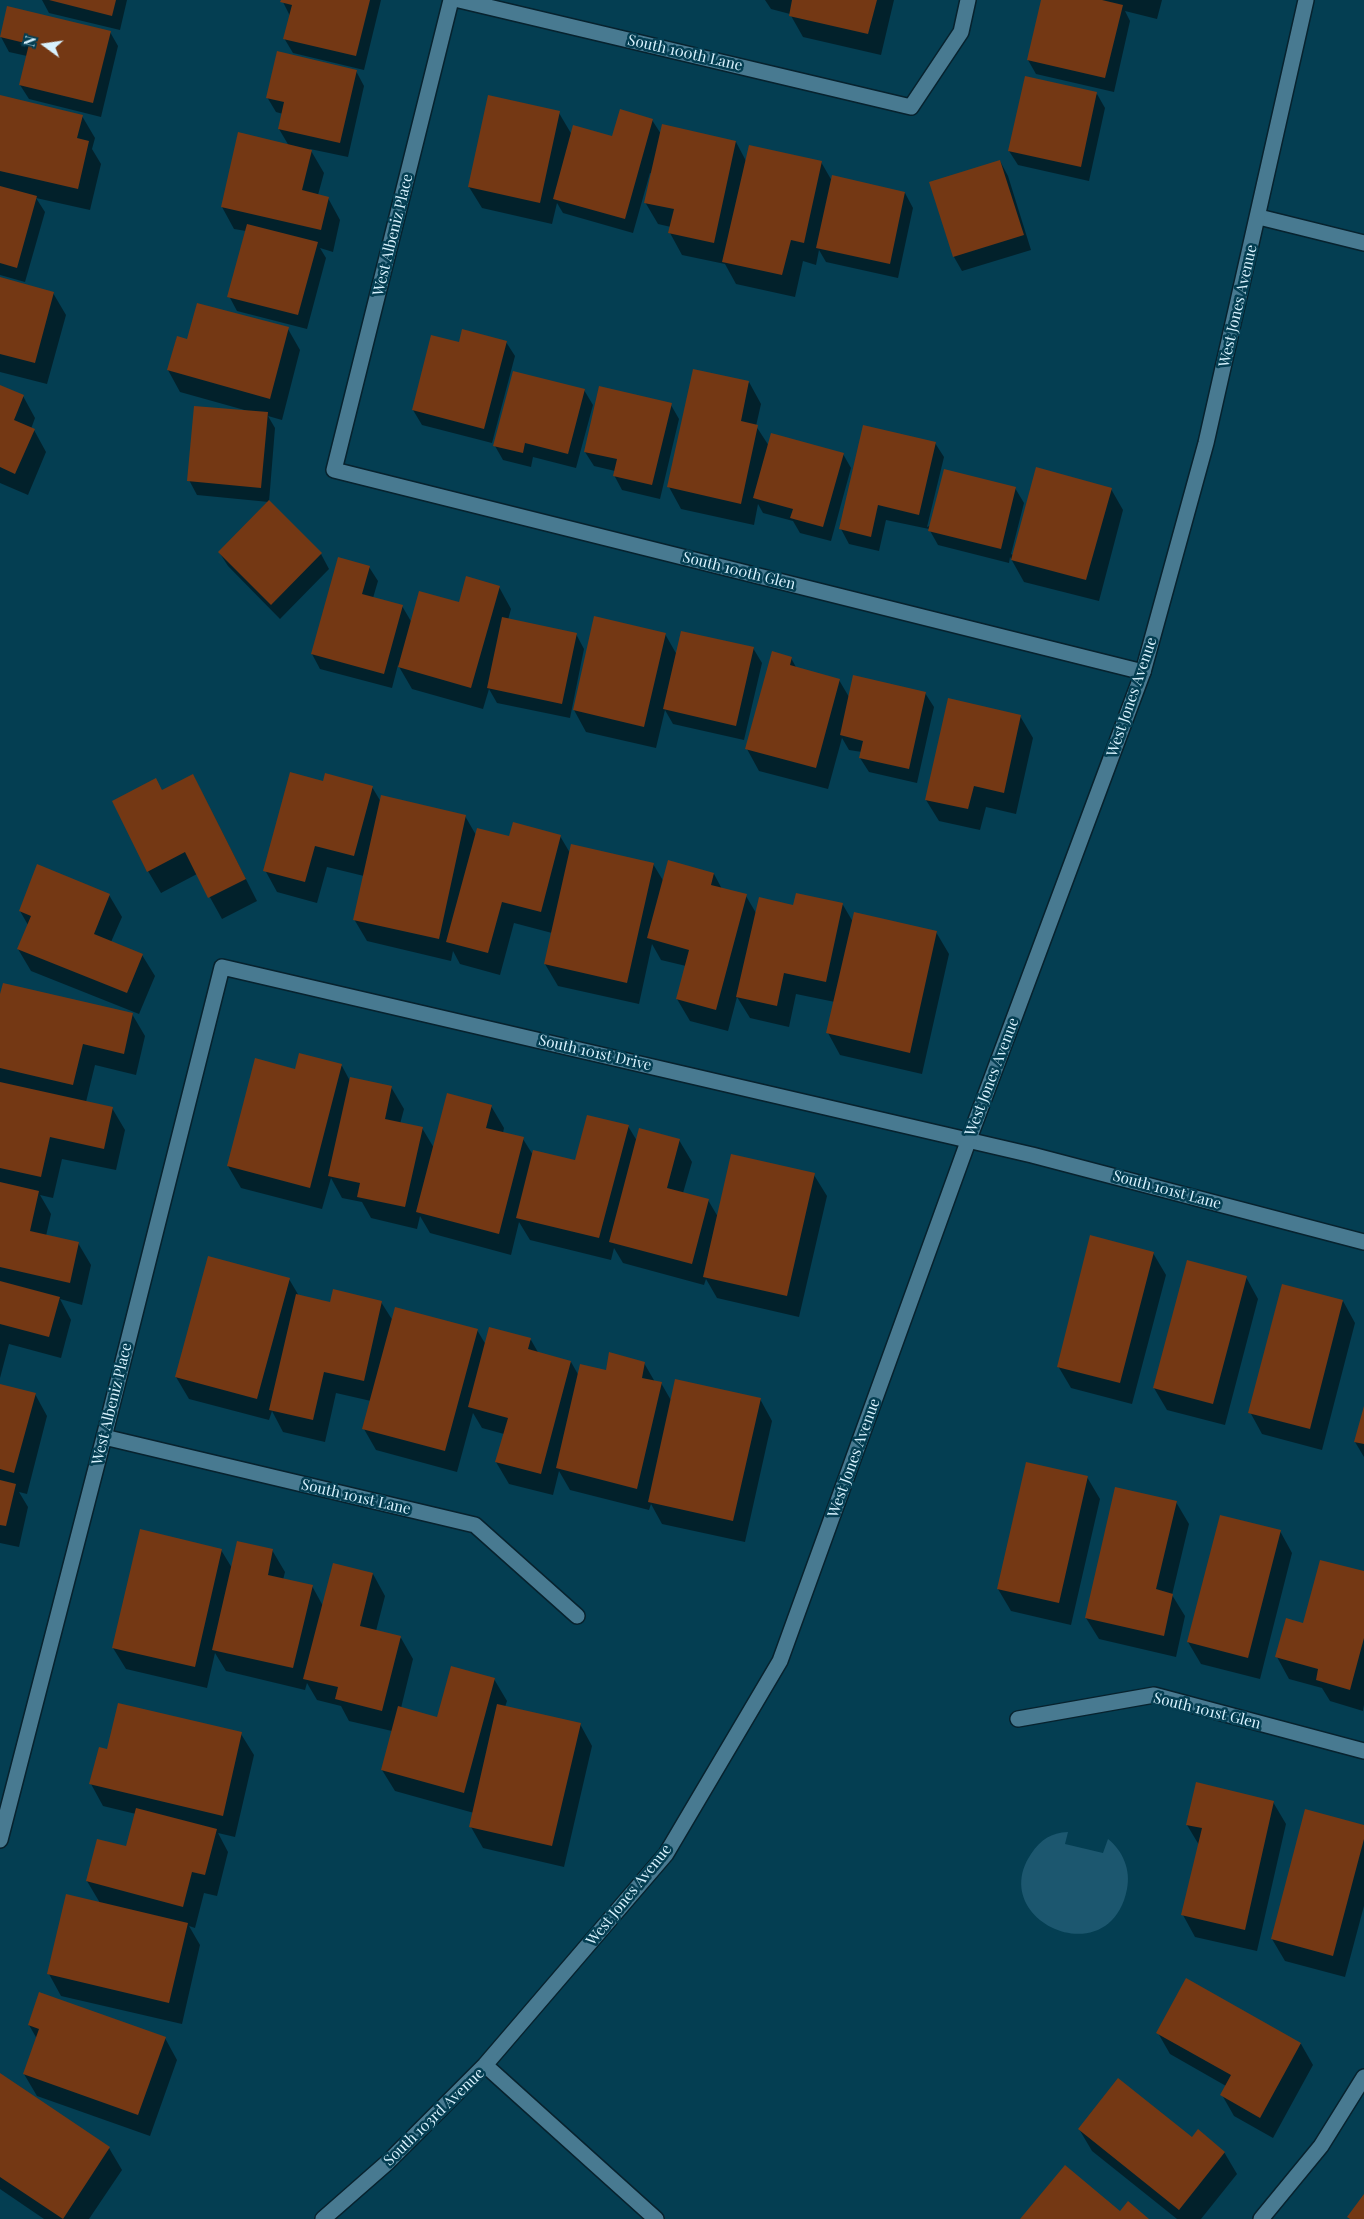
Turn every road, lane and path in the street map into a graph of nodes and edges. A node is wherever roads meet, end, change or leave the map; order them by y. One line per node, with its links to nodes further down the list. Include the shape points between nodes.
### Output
1 (451, 0): 7 (street, West Albeniz Place)
2 (459, 0): 3 (street, South 100th Lane, via 911,107 961,32)
3 (968, 0)
4 (1306, 0): 5 (street, West Jones Avenue)
5 (1259, 217): 6 (street); 8 (street, West Jones Avenue, via 1206,443)
6 (1364, 244)
7 (334, 470): 8 (street, South 100th Glen)
8 (1143, 672): 10 (street, West Jones Avenue)
9 (222, 967): 10 (street, South 101st Drive); 12 (street, West Albeniz Place)
10 (969, 1140): 11 (street, South 101st Lane); 17 (street, West Jones Avenue, via 780,1661 666,1854)
11 (1364, 1242)
12 (104, 1437): 13 (street, South 101st Lane, via 475,1525); 16 (street, West Albeniz Place)
13 (577, 1616)
14 (1018, 1719): 15 (street, South 101st Glen, via 1154,1695)
15 (1364, 1752)
16 (0, 1840)
17 (485, 2065): 19 (street, South 103rd Avenue, via 388,2162); 20 (street, South 103rd Avenue)
18 (1364, 2077): 21 (street, via 1321,2146)
19 (322, 2219)
20 (656, 2219)
21 (1261, 2219)

